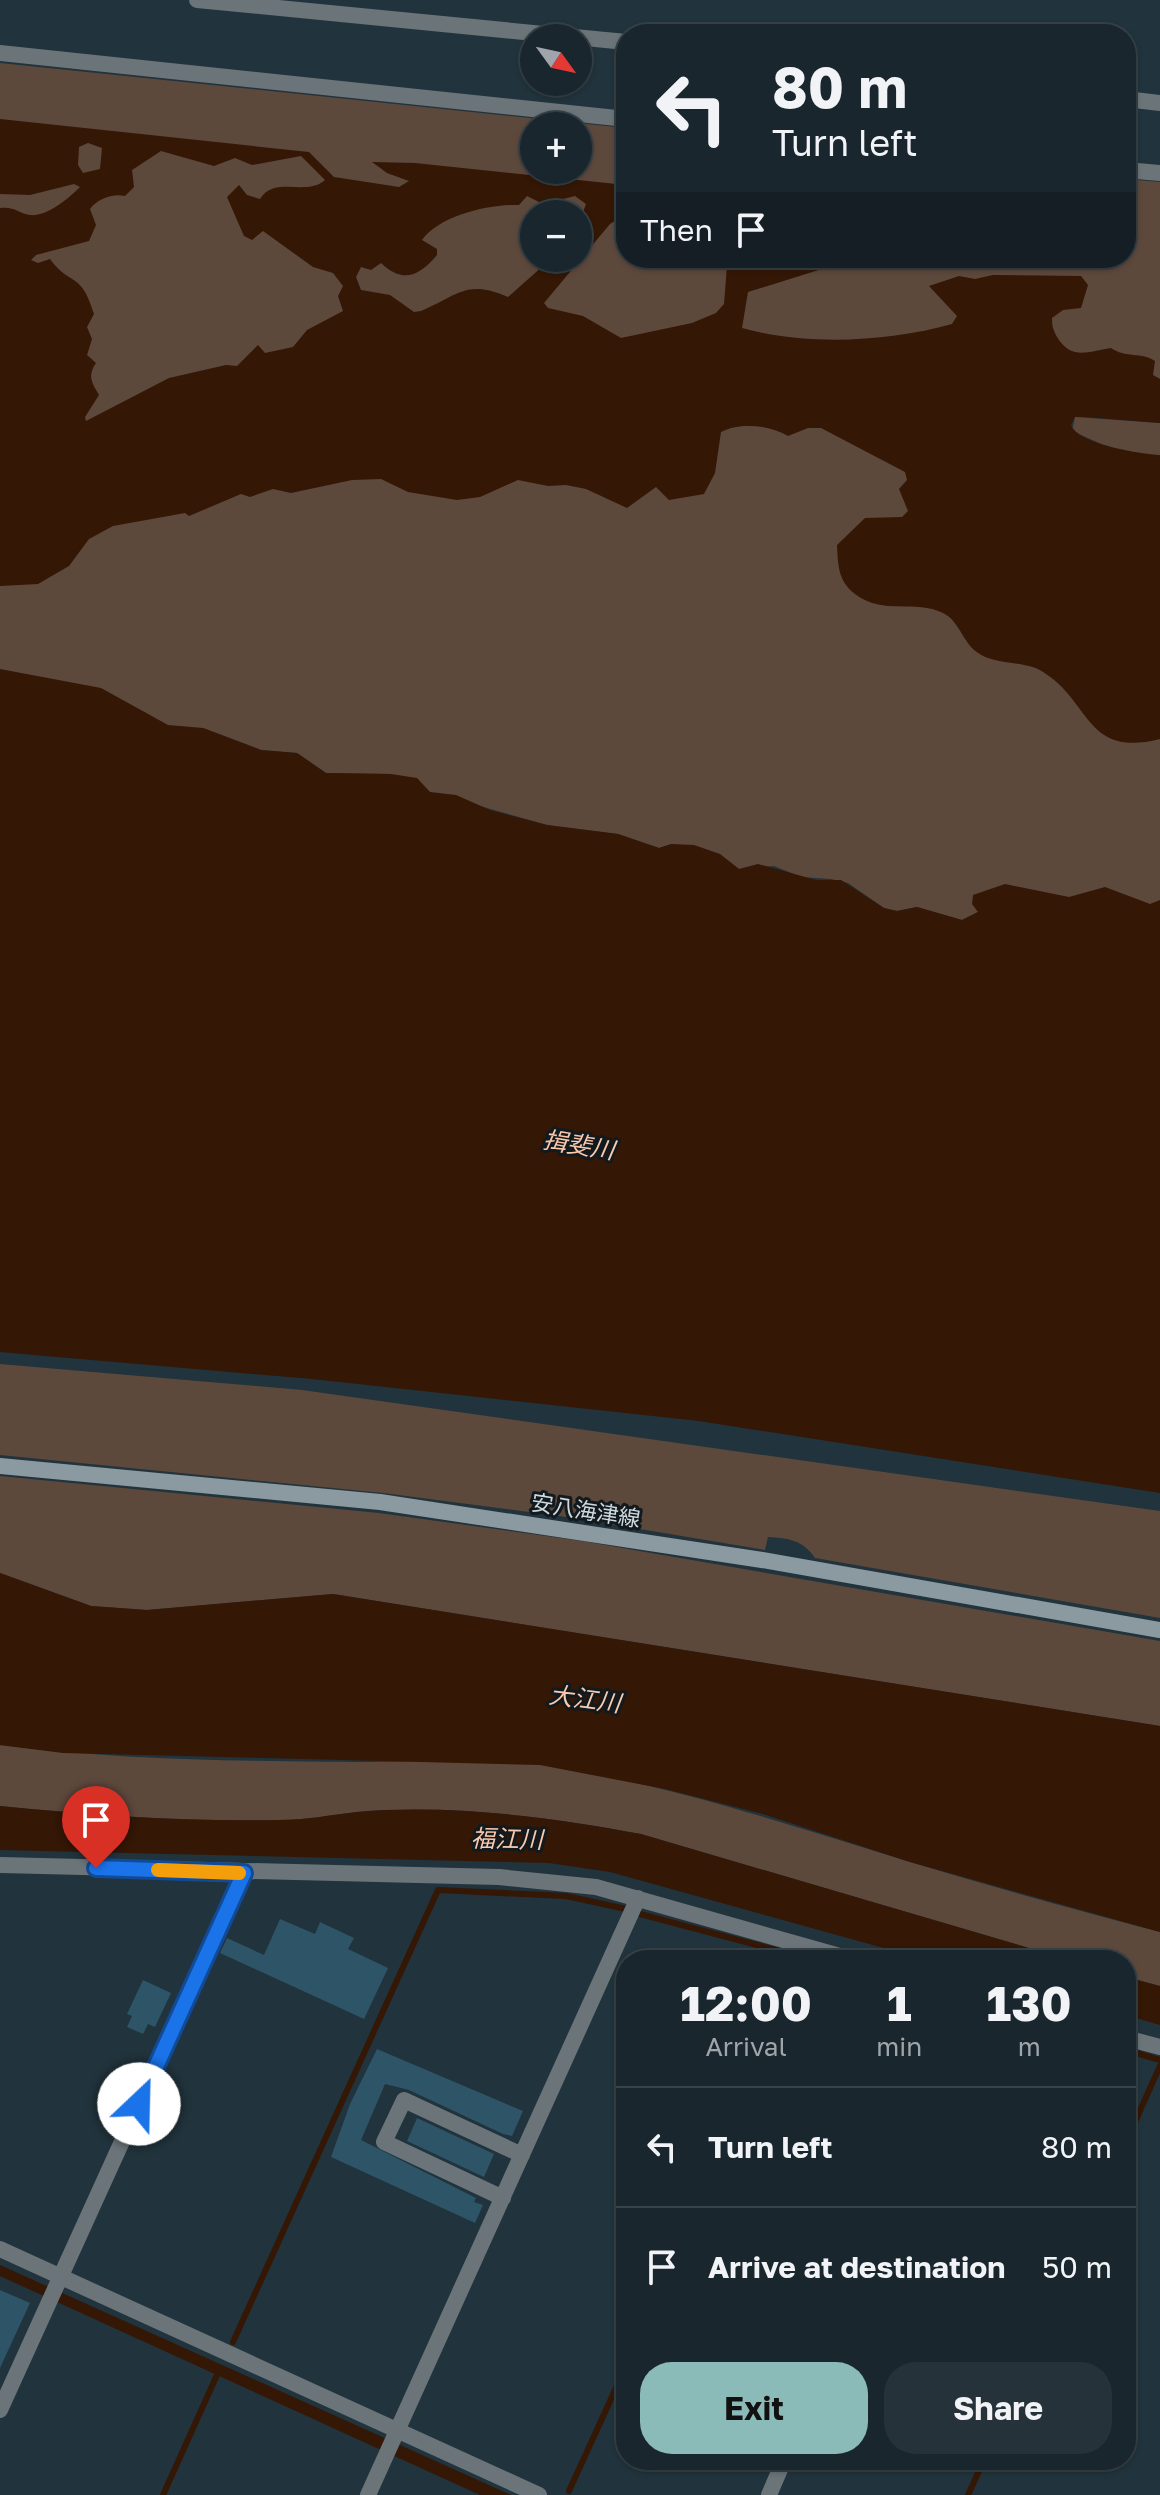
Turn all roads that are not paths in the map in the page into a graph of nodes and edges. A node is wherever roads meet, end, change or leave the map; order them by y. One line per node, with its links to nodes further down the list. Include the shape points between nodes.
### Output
1 (197, 0): 2 (street)
2 (616, 41)
3 (0, 53): 6 (street)
4 (1136, 100): 5 (street)
5 (1160, 103)
6 (616, 118)
7 (1136, 171): 8 (street)
8 (1160, 173)
9 (0, 1466): 10 (main road, 安八海津線, via 380,1502 762,1560)
10 (1160, 1630)
11 (0, 1865): 12 (street)
12 (244, 1873): 13 (street, via 499,1877 596,1887); 20 (street)
13 (638, 1898): 14 (street); 17 (street)
14 (819, 1950)
15 (1136, 2041): 16 (street)
16 (1160, 2047)
17 (522, 2155): 18 (street); 18 (street, via 404,2100 384,2142)
18 (503, 2198): 22 (street)
19 (0, 2249): 20 (street)
20 (59, 2281): 21 (street); 22 (street)
21 (0, 2410)
22 (396, 2434): 24 (street); 25 (street)
23 (780, 2470): 26 (street)
24 (368, 2495)
25 (539, 2495)
26 (769, 2495)

